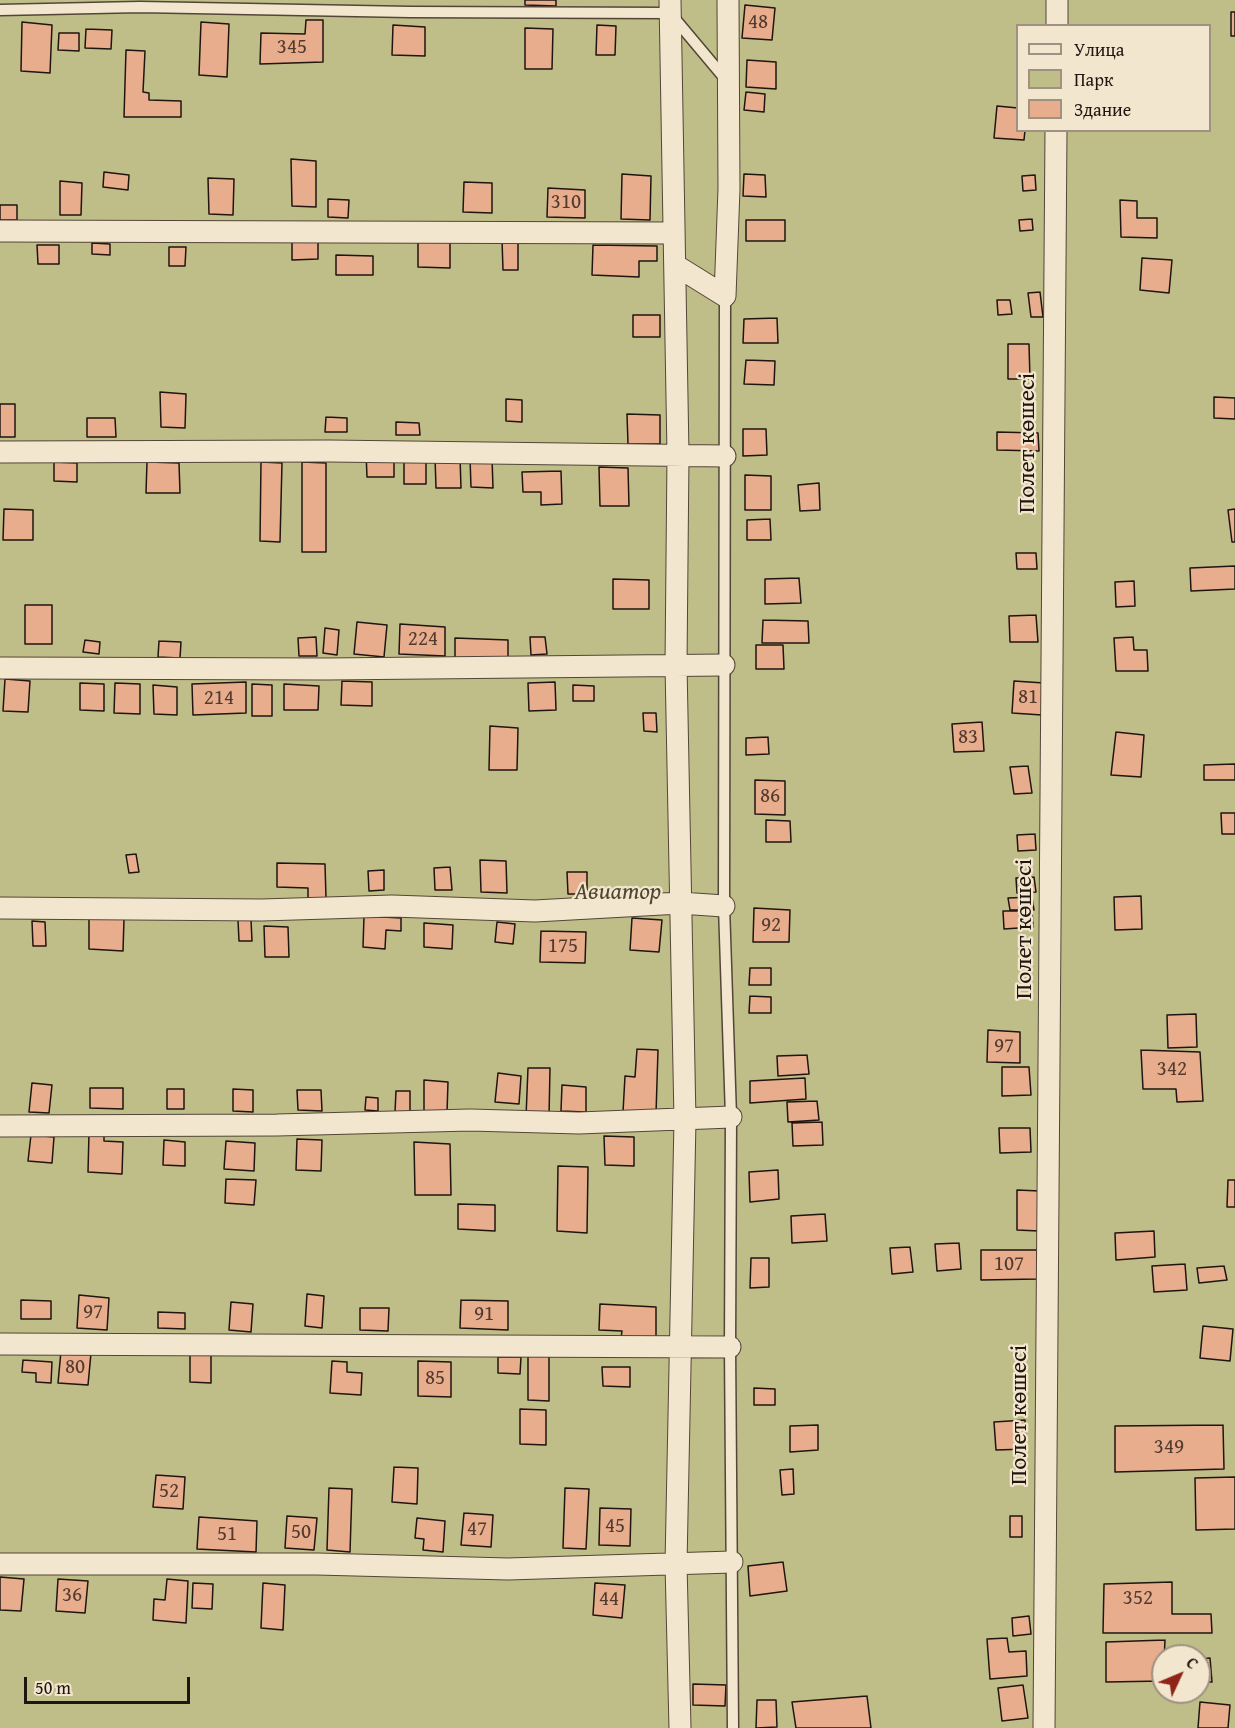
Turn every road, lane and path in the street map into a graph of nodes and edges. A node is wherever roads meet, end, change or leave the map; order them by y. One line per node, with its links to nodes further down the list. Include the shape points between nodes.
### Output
1 (728, 0): 6 (street)
2 (1057, 0): 5 (street)
3 (670, 7): 4 (lane, via 410,12 140,7); 6 (lane); 9 (street)
4 (0, 10)
5 (1057, 24)
6 (729, 83): 11 (street)
7 (1056, 132): 32 (street, Полет көшесі)
8 (0, 231): 9 (street)
9 (673, 233): 10 (street)
10 (675, 265): 11 (street); 13 (street)
11 (725, 296): 14 (lane)
12 (0, 452): 13 (street)
13 (678, 454): 14 (street); 15 (street)
14 (725, 456): 16 (lane)
15 (676, 665): 16 (street); 17 (street); 18 (street)
16 (724, 665): 19 (lane)
17 (0, 668)
18 (680, 903): 19 (street); 20 (street, via 535,912 392,906 262,910); 22 (street)
19 (724, 906): 21 (lane)
20 (0, 908)
21 (730, 1117): 22 (street); 26 (lane)
22 (685, 1120): 23 (street); 25 (street)
23 (0, 1126)
24 (0, 1344): 25 (street)
25 (680, 1347): 26 (street); 29 (street)
26 (730, 1347): 27 (lane)
27 (732, 1562): 29 (street); 31 (lane)
28 (0, 1564): 29 (street, via 317,1564 508,1569)
29 (676, 1564): 30 (street)
30 (680, 1728)
31 (734, 1728)
32 (1044, 1728)

